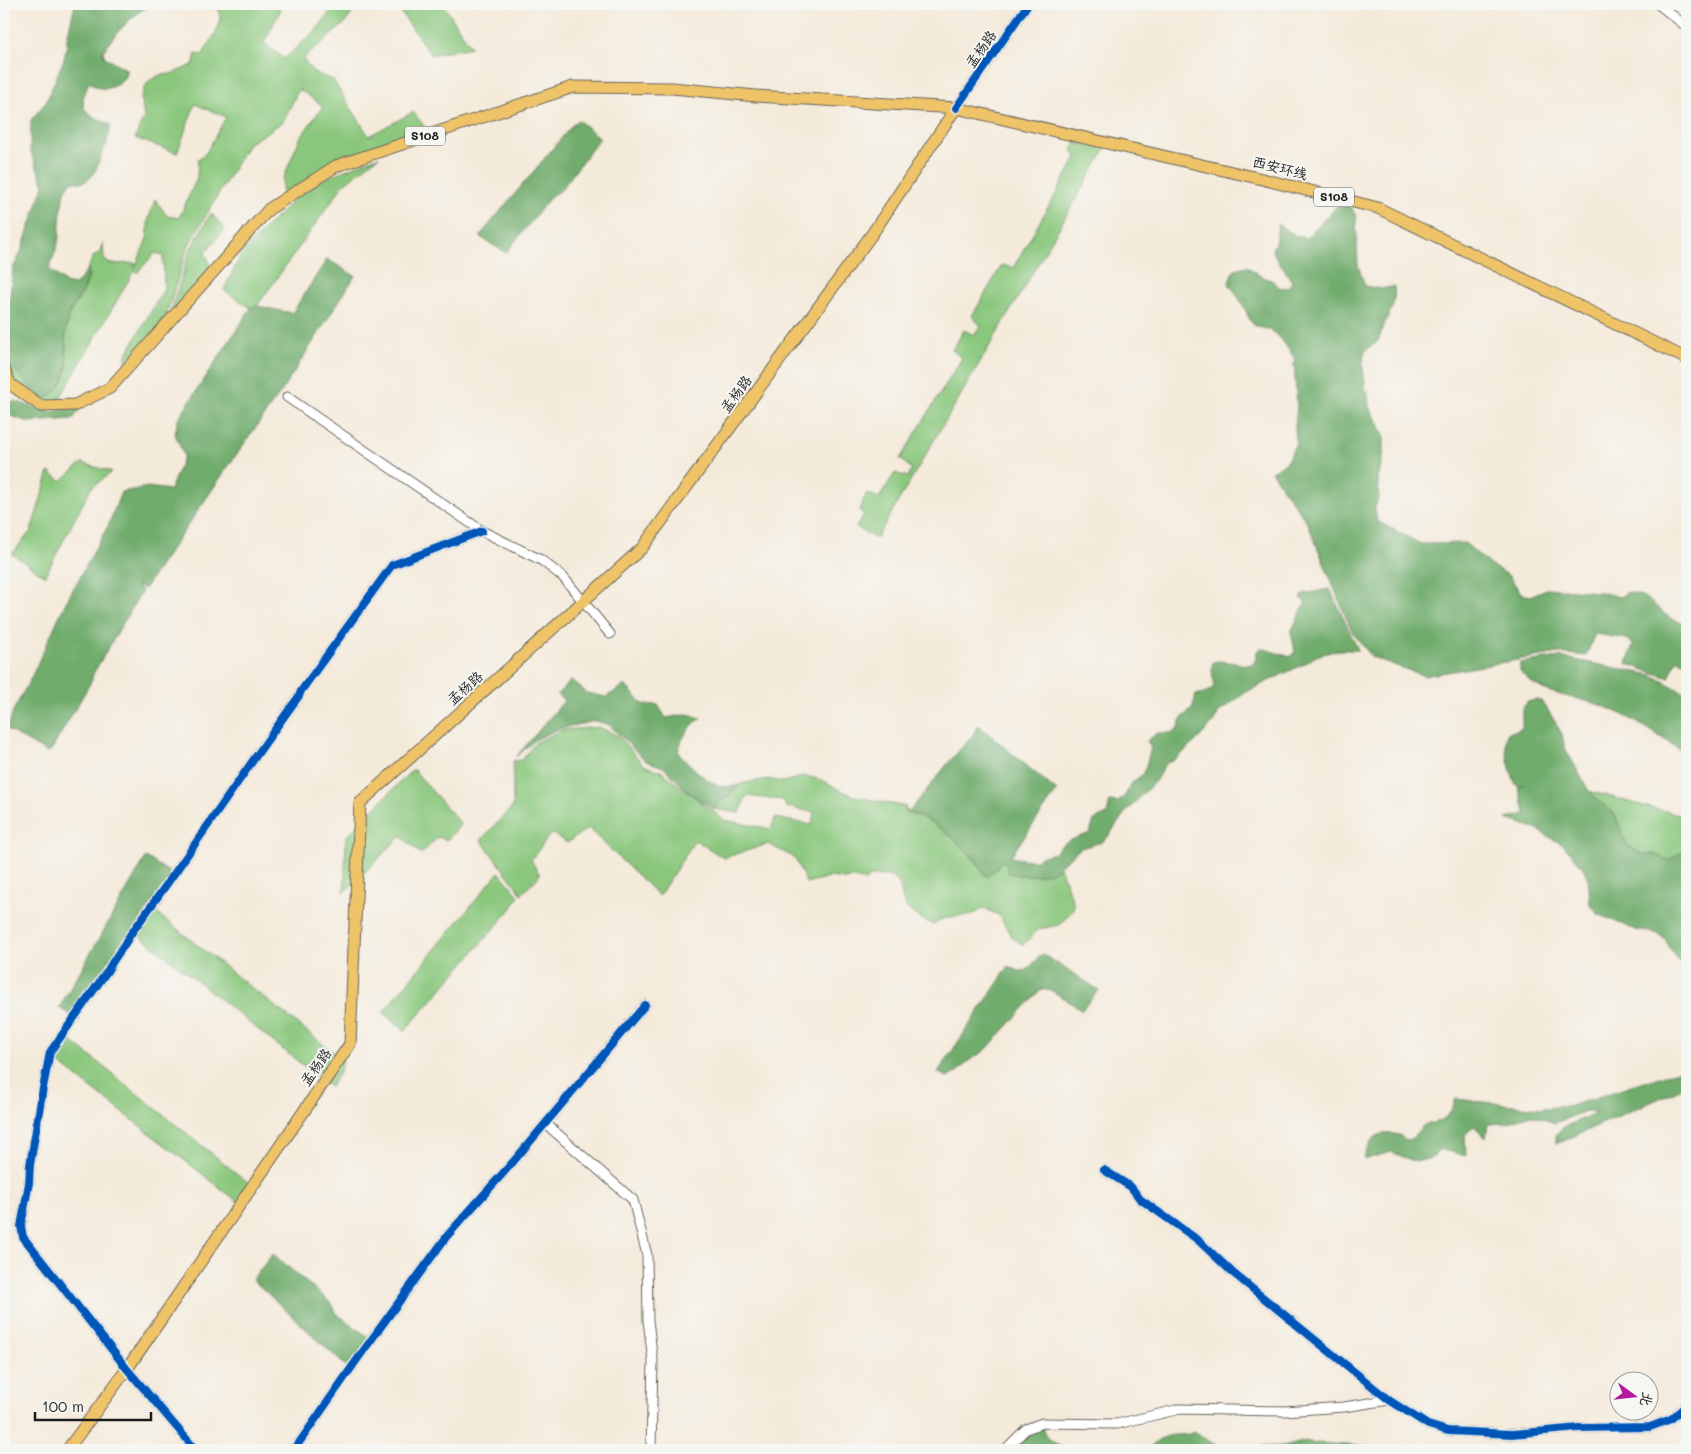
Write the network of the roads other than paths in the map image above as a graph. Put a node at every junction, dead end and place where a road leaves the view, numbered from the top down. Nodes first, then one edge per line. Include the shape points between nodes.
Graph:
1 (1028, 4) edge
2 (1658, 4) edge
3 (1687, 27) edge
4 (956, 108) junction
5 (1687, 359) edge
6 (4, 369) edge
7 (287, 396) dead end
8 (482, 531) junction
9 (584, 602) junction
10 (610, 634) dead end
11 (645, 1005) dead end
12 (546, 1124) junction
13 (1104, 1170) dead end
14 (127, 1369) junction
15 (1389, 1400) junction
16 (1687, 1405) edge
17 (67, 1450) edge
18 (196, 1450) edge
19 (294, 1450) edge
20 (651, 1450) edge
21 (1005, 1450) edge

1 - 4 street, 孟杨路
2 - 3 street
4 - 5 main road, 西安环线 / S108 via 1378,208
4 - 6 main road, S108 via 672,88 573,87 336,166 269,209 110,388 75,405 41,406 10,384
4 - 9 main road, 孟杨路 via 872,234 642,548
7 - 8 street
8 - 9 street via 541,560 563,577
8 - 14 street via 392,565 240,777 50,1052 21,1226 23,1237
9 - 10 street
9 - 14 main road, 孟杨路 via 360,802 350,1044
11 - 12 street
12 - 19 street via 447,1236
12 - 20 street via 633,1200 646,1255 653,1361
13 - 15 street via 1198,1240 1233,1273
14 - 17 main road, 孟杨路
14 - 18 street
15 - 16 street via 1428,1425 1448,1431 1512,1434 1579,1428 1650,1427 1672,1419
15 - 21 street via 1344,1408 1284,1411 1180,1410 1117,1424 1042,1423 1026,1429

